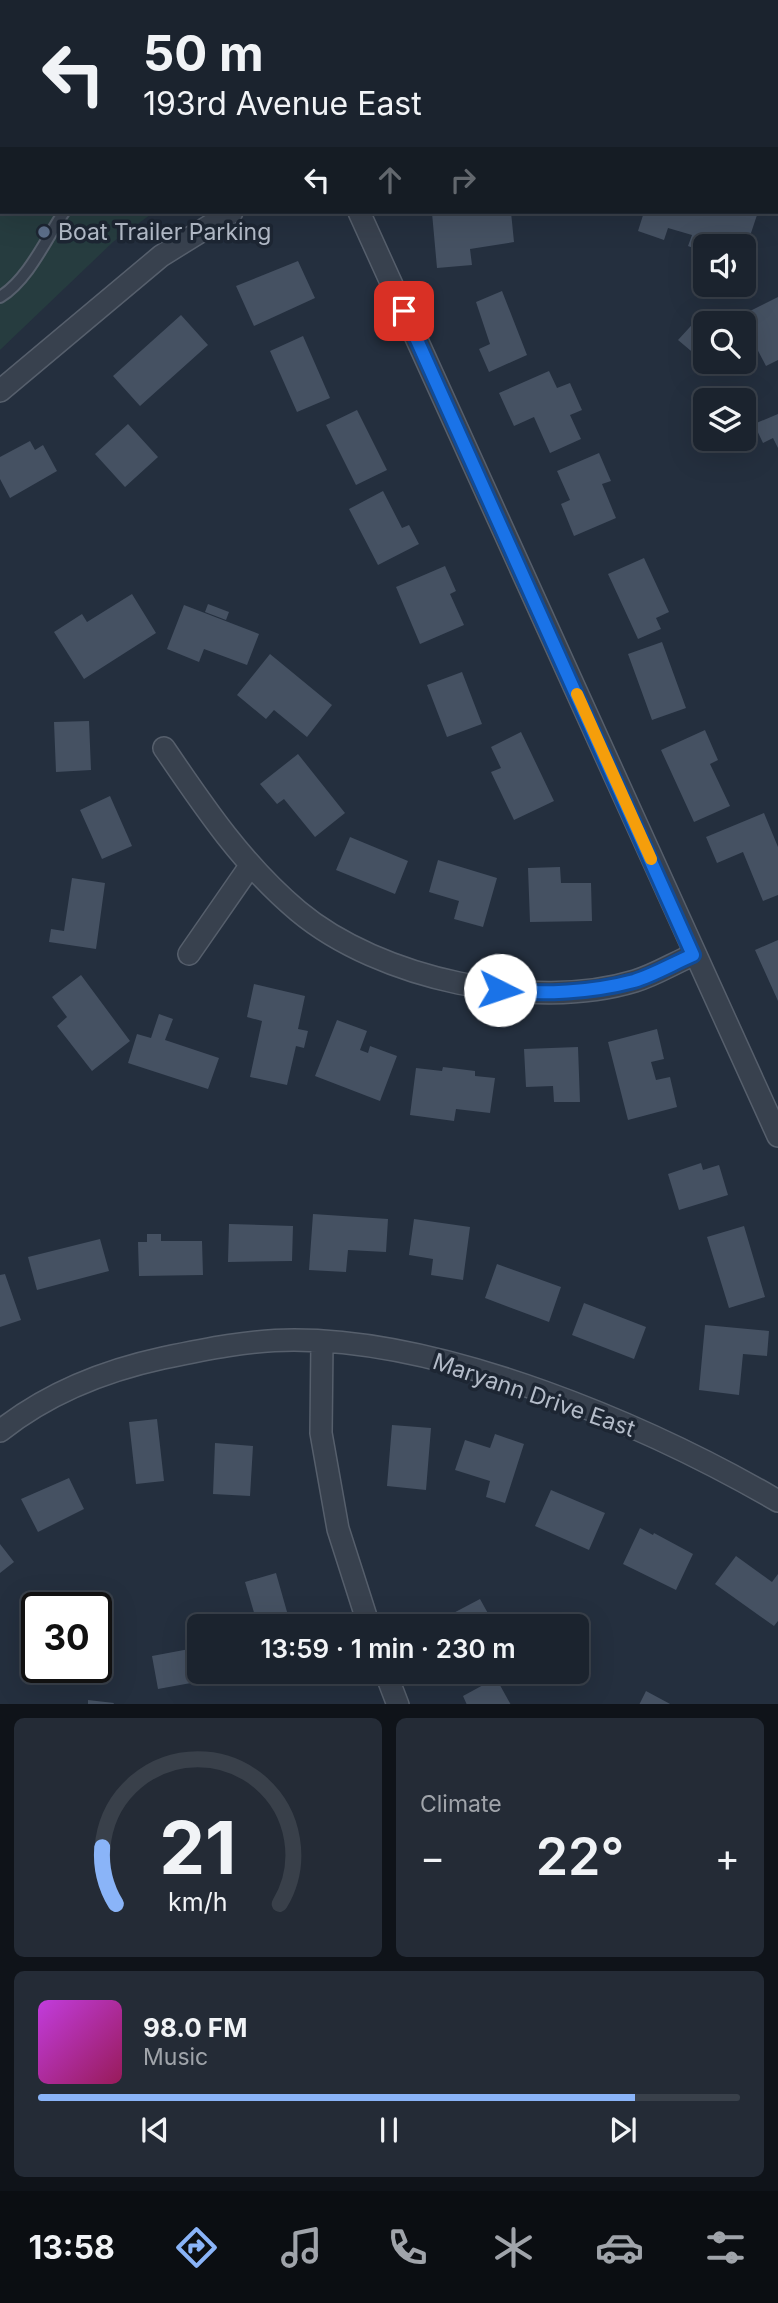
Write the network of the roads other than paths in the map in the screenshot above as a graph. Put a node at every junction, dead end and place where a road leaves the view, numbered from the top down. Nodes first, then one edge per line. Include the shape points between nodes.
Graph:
1 (63, 214) edge
2 (229, 214) edge
3 (360, 214) edge
4 (0, 297) edge
5 (0, 391) edge
6 (164, 748) dead end
7 (250, 866) junction
8 (189, 954) dead end
9 (693, 955) junction
10 (778, 1136) edge
11 (322, 1342) junction
12 (0, 1431) edge
13 (778, 1500) edge
14 (365, 1614) edge
15 (388, 1684) edge
16 (392, 1703) edge

1 - 4 lane via 9,292
2 - 5 street via 161,256
3 - 9 street
6 - 7 street
7 - 8 street
7 - 9 street via 300,913 332,934 392,963 478,987 522,993 582,989 635,981
9 - 10 street
11 - 12 street, Maryann Drive East via 251,1342 124,1367 57,1394
11 - 13 street, Maryann Drive East via 450,1362 556,1398 664,1441
11 - 14 street via 321,1433 338,1529
15 - 16 street

